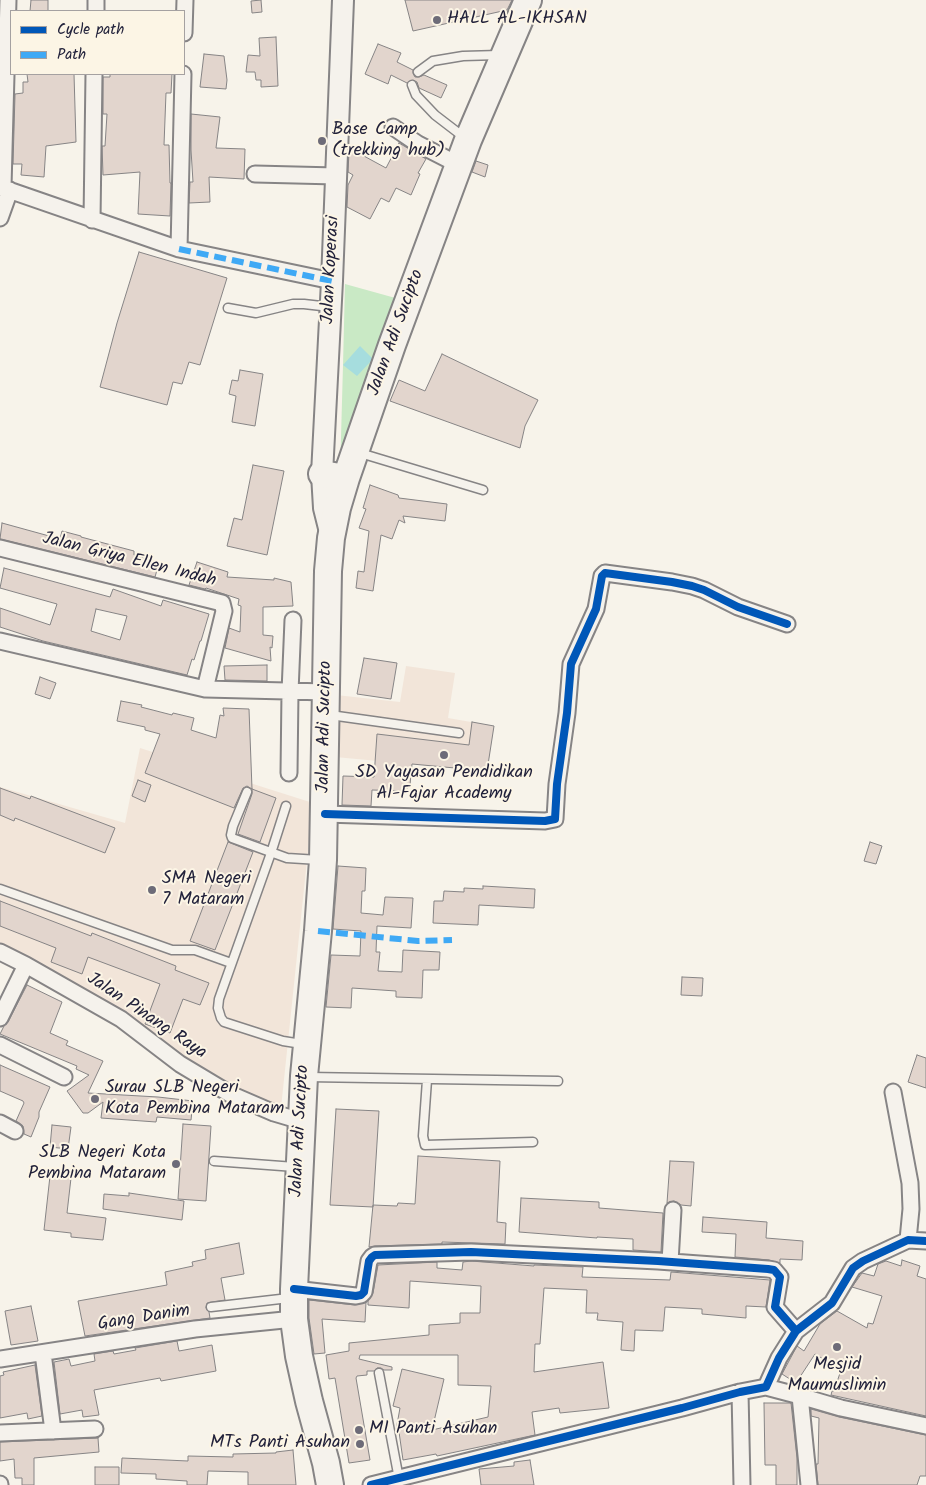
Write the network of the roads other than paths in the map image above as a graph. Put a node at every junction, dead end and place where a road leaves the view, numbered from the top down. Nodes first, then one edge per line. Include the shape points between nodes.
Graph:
1 (8, 0) edge
2 (343, 0) edge
3 (528, 0) edge
4 (504, 55) junction
5 (418, 72) dead end
6 (94, 75) edge
7 (183, 75) edge
8 (412, 85) dead end
9 (393, 127) dead end
10 (468, 140) junction
11 (459, 165) junction
12 (255, 174) dead end
13 (336, 176) junction
14 (4, 188) edge
15 (0, 218) edge
16 (92, 220) junction
17 (179, 249) junction
18 (332, 281) junction
19 (330, 307) junction
20 (228, 308) dead end
21 (355, 452) junction
22 (334, 476) junction
23 (482, 490) dead end
24 (0, 548) edge
25 (293, 620) dead end
26 (787, 624) dead end
27 (0, 641) edge
28 (205, 689) junction
29 (310, 696) junction
30 (459, 733) dead end
31 (289, 773) dead end
32 (247, 792) dead end
33 (286, 806) dead end
34 (325, 814) junction
35 (271, 853) junction
36 (314, 860) junction
37 (0, 888) edge
38 (0, 952) edge
39 (26, 964) junction
40 (231, 964) junction
41 (0, 1018) edge
42 (295, 1043) junction
43 (0, 1045) edge
44 (304, 1076) junction
45 (64, 1077) dead end
46 (427, 1080) junction
47 (558, 1080) dead end
48 (893, 1092) dead end
49 (286, 1117) junction
50 (0, 1123) edge
51 (15, 1130) dead end
52 (533, 1142) dead end
53 (214, 1161) dead end
54 (290, 1166) junction
55 (673, 1210) dead end
56 (908, 1240) junction
57 (926, 1242) edge
58 (670, 1262) junction
59 (211, 1307) dead end
60 (287, 1309) junction
61 (796, 1331) junction
62 (43, 1353) junction
63 (0, 1359) edge
64 (379, 1374) dead end
65 (766, 1387) junction
66 (740, 1392) junction
67 (800, 1396) junction
68 (926, 1426) edge
69 (95, 1429) dead end
70 (53, 1431) junction
71 (0, 1433) edge
72 (399, 1479) junction
73 (330, 1485) edge
74 (371, 1485) edge
75 (742, 1485) edge
76 (809, 1485) edge

1 - 14 street
2 - 13 street, Jalan Koperasi
3 - 4 highway, Jalan Adi Sucipto
4 - 5 lane via 433,61
4 - 10 highway, Jalan Adi Sucipto
6 - 16 street
7 - 17 street
8 - 10 lane via 416,96 435,115
9 - 11 street
10 - 11 highway, Jalan Adi Sucipto
11 - 21 highway, Jalan Adi Sucipto
12 - 13 street
13 - 18 street, Jalan Koperasi
14 - 15 street
14 - 16 street
16 - 17 street
17 - 18 street
18 - 19 street, Jalan Koperasi
19 - 20 lane via 294,304 256,313
19 - 22 street, Jalan Koperasi
21 - 22 highway, Jalan Adi Sucipto
21 - 23 lane
22 - 29 highway, Jalan Adi Sucipto via 337,508
24 - 28 street, Jalan Griya Ellen Indah via 222,604 224,610
25 - 29 street
26 - 34 street via 692,586 605,573 596,609 571,664 555,819
27 - 28 street
28 - 29 street
29 - 30 lane
29 - 31 street
29 - 34 highway, Jalan Adi Sucipto
32 - 35 lane via 231,835 237,841
33 - 35 lane
34 - 36 highway, Jalan Adi Sucipto
35 - 36 lane via 296,860
35 - 40 lane
36 - 42 highway, Jalan Adi Sucipto via 318,931
37 - 40 lane via 172,950 195,950
38 - 39 street, Jalan Pinang Raya
39 - 41 street
39 - 49 street, Jalan Pinang Raya via 121,1019 180,1064 230,1094
40 - 42 lane via 219,999 220,1018 224,1022
42 - 44 highway, Jalan Adi Sucipto
43 - 45 street
44 - 46 lane
44 - 49 highway, Jalan Adi Sucipto
46 - 47 lane
46 - 52 lane via 423,1136 426,1145
48 - 56 street via 910,1183
49 - 54 highway, Jalan Adi Sucipto
50 - 51 street
53 - 54 lane
54 - 60 highway, Jalan Adi Sucipto
55 - 58 street
56 - 57 street
56 - 61 street via 853,1268 832,1303
58 - 60 street, Gang Danim via 471,1252 375,1255 369,1261 361,1295
58 - 61 street via 774,1270 780,1276 776,1307
59 - 60 lane
60 - 62 street, Gang Danim via 195,1329
60 - 73 highway, Jalan Adi Sucipto
61 - 65 street
62 - 63 street, Gang Danim
62 - 70 street
64 - 72 lane
65 - 66 street
65 - 67 street
66 - 72 street
66 - 75 street
67 - 68 street
67 - 76 street
69 - 70 street
70 - 71 street
72 - 74 street

